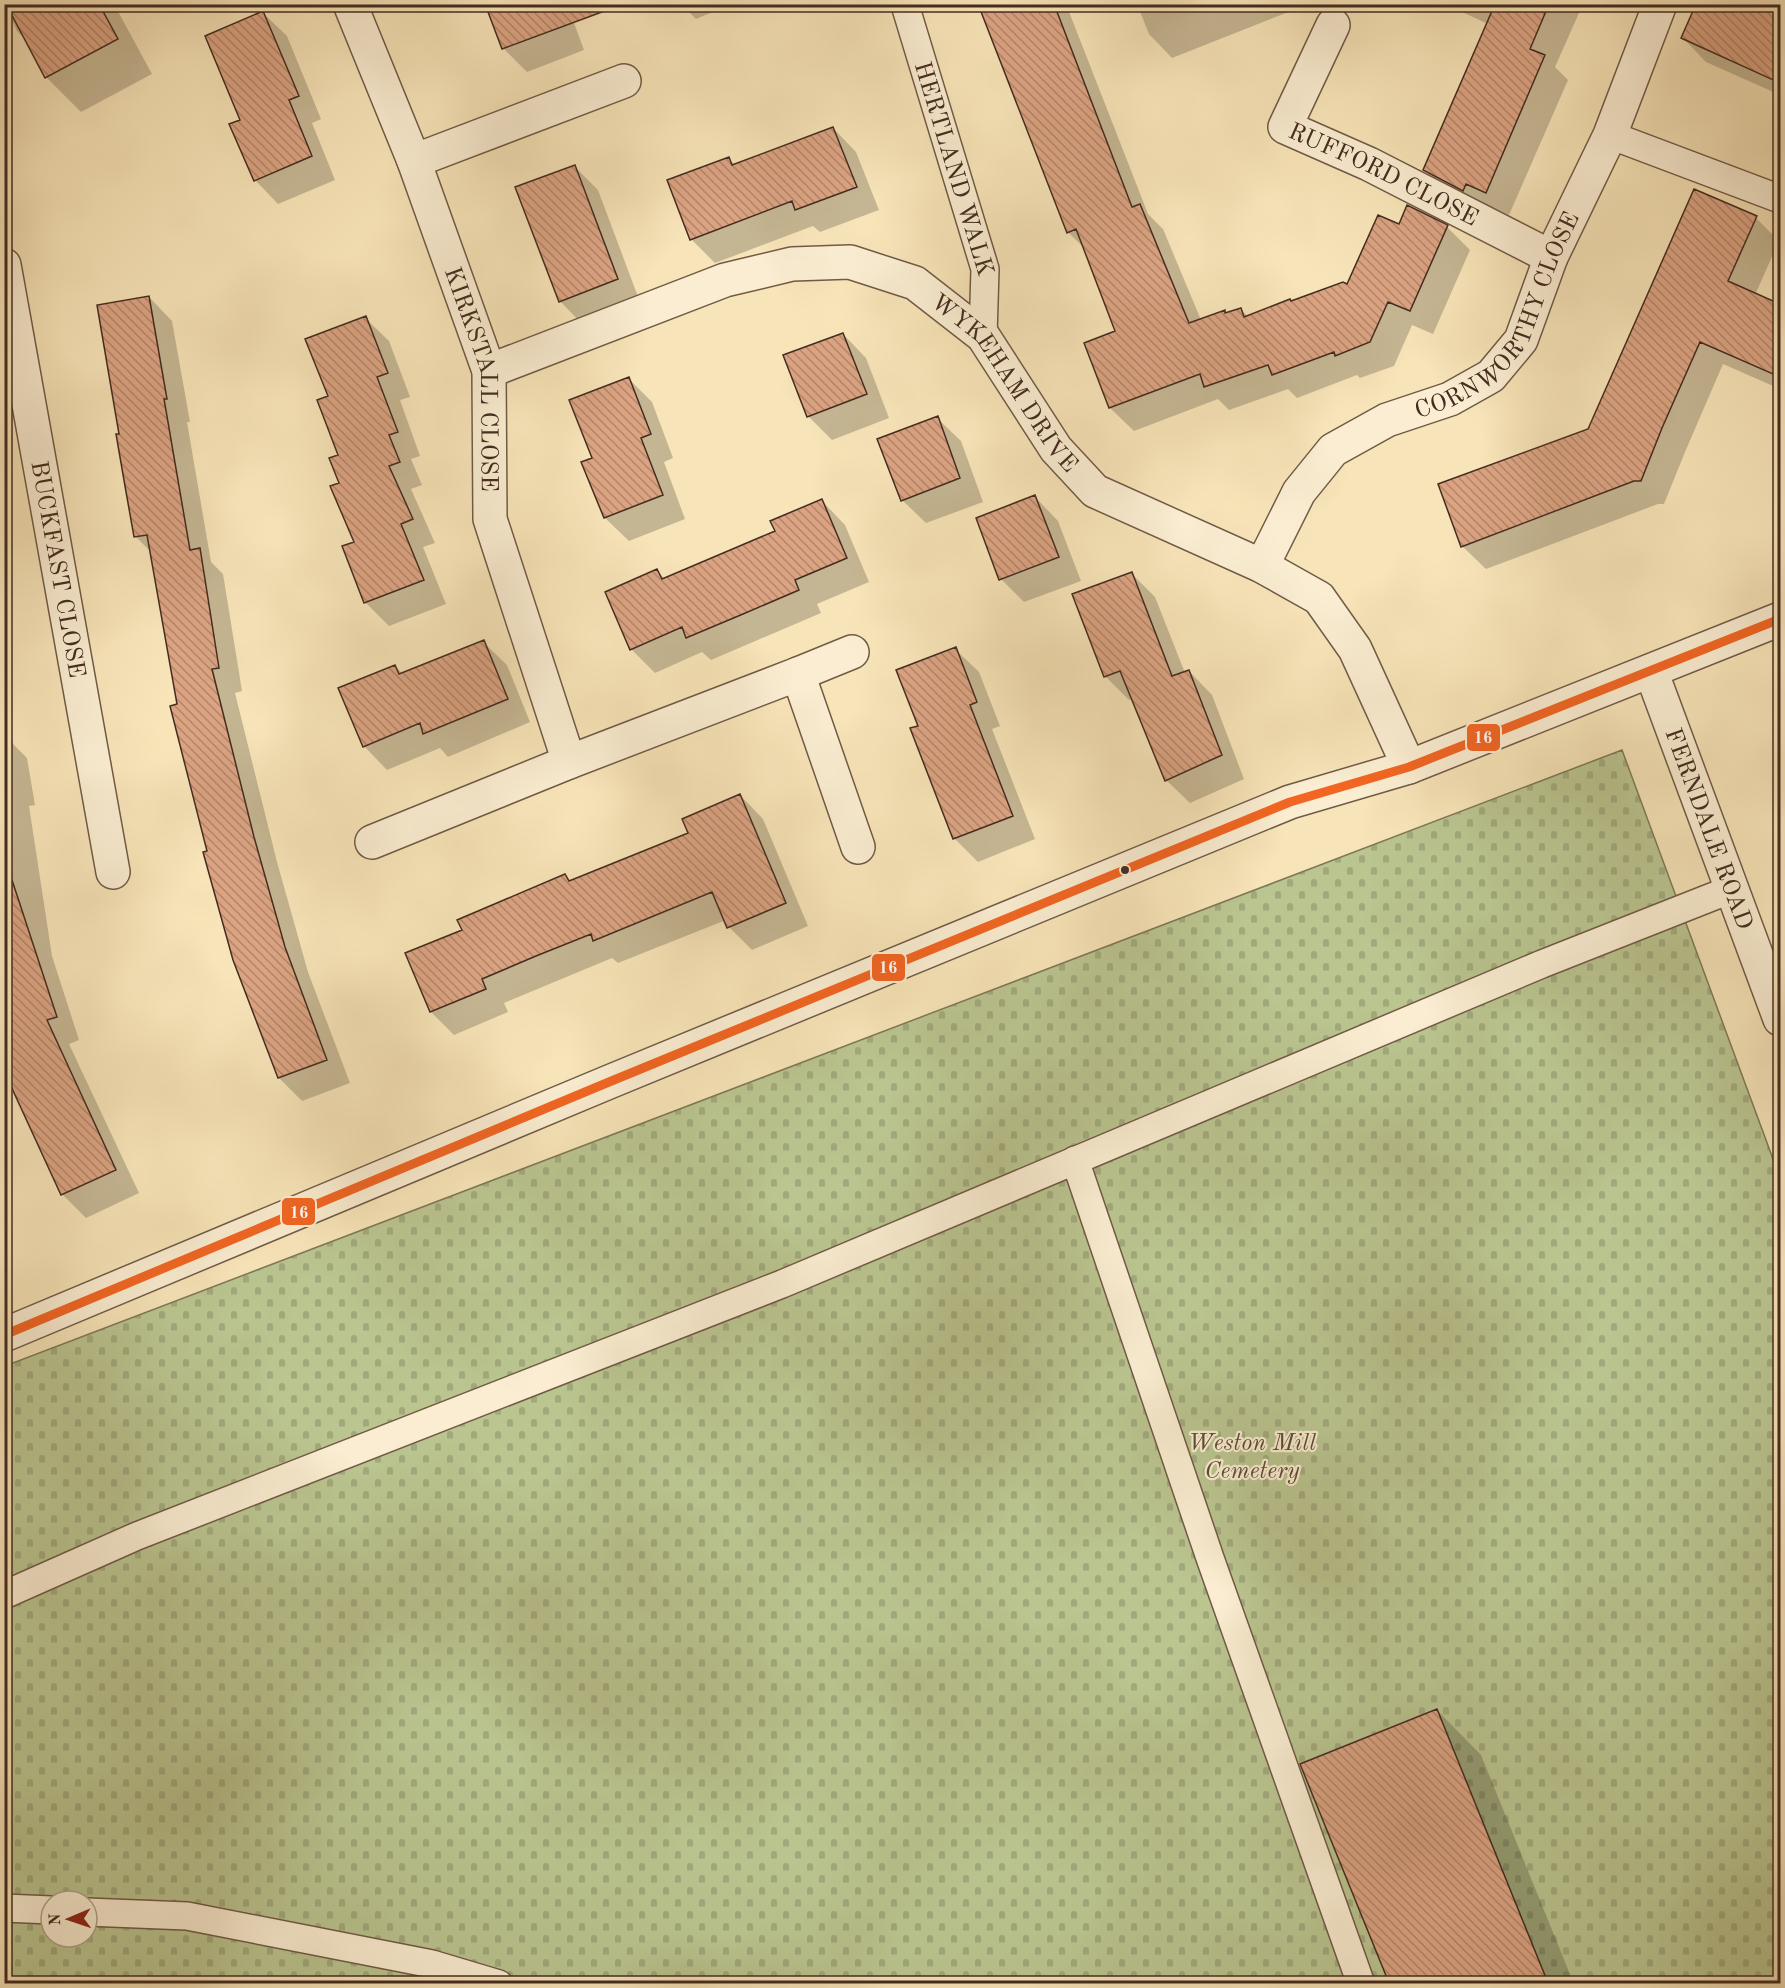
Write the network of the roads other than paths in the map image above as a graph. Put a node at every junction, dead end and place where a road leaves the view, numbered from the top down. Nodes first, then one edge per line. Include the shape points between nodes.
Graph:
1 (350, 4) edge
2 (1660, 4) edge
3 (905, 5) edge
4 (1333, 25) dead end
5 (624, 81) dead end
6 (1610, 135) junction
7 (414, 161) junction
8 (1780, 199) edge
9 (1551, 257) junction
10 (4, 265) edge
11 (983, 336) junction
12 (489, 371) junction
13 (1262, 566) junction
14 (1780, 619) edge
15 (852, 652) dead end
16 (1651, 671) junction
17 (798, 674) junction
18 (569, 762) junction
19 (1409, 767) junction
20 (372, 842) dead end
21 (858, 847) dead end
22 (113, 872) dead end
23 (1732, 889) junction
24 (1780, 1019) edge
25 (1075, 1160) junction
26 (4, 1335) edge
27 (4, 1595) edge
28 (4, 1908) edge
29 (39, 1909) edge
30 (99, 1912) edge
31 (499, 1983) edge
32 (1361, 1983) edge

1 - 7 street, KIRKSTALL CLOSE
2 - 6 street, CORNWORTHY CLOSE
3 - 11 lane, HERTLAND WALK via 985,269
4 - 9 street, RUFFORD CLOSE via 1285,127 1369,164
5 - 7 street
6 - 8 lane
6 - 9 street, CORNWORTHY CLOSE
7 - 12 street, KIRKSTALL CLOSE
9 - 13 street, CORNWORTHY CLOSE via 1521,340 1491,376 1450,399 1387,420 1333,450 1299,492
10 - 22 street, BUCKFAST CLOSE
11 - 12 street, WYKEHAM DRIVE via 915,283 850,262 792,264 726,280
11 - 13 street, WYKEHAM DRIVE via 1056,449 1095,491
12 - 18 street, KIRKSTALL CLOSE via 490,519
13 - 19 street, WYKEHAM DRIVE via 1319,598 1355,649
14 - 16 street
15 - 17 street
16 - 19 street
16 - 23 street, FERNDALE ROAD
17 - 18 street
17 - 21 street
18 - 20 street
19 - 26 street via 1290,802
23 - 24 street, FERNDALE ROAD
23 - 25 lane via 1542,964
25 - 27 lane via 782,1284 137,1536
25 - 32 lane via 1209,1558
28 - 29 lane
30 - 31 lane via 187,1916 432,1964

